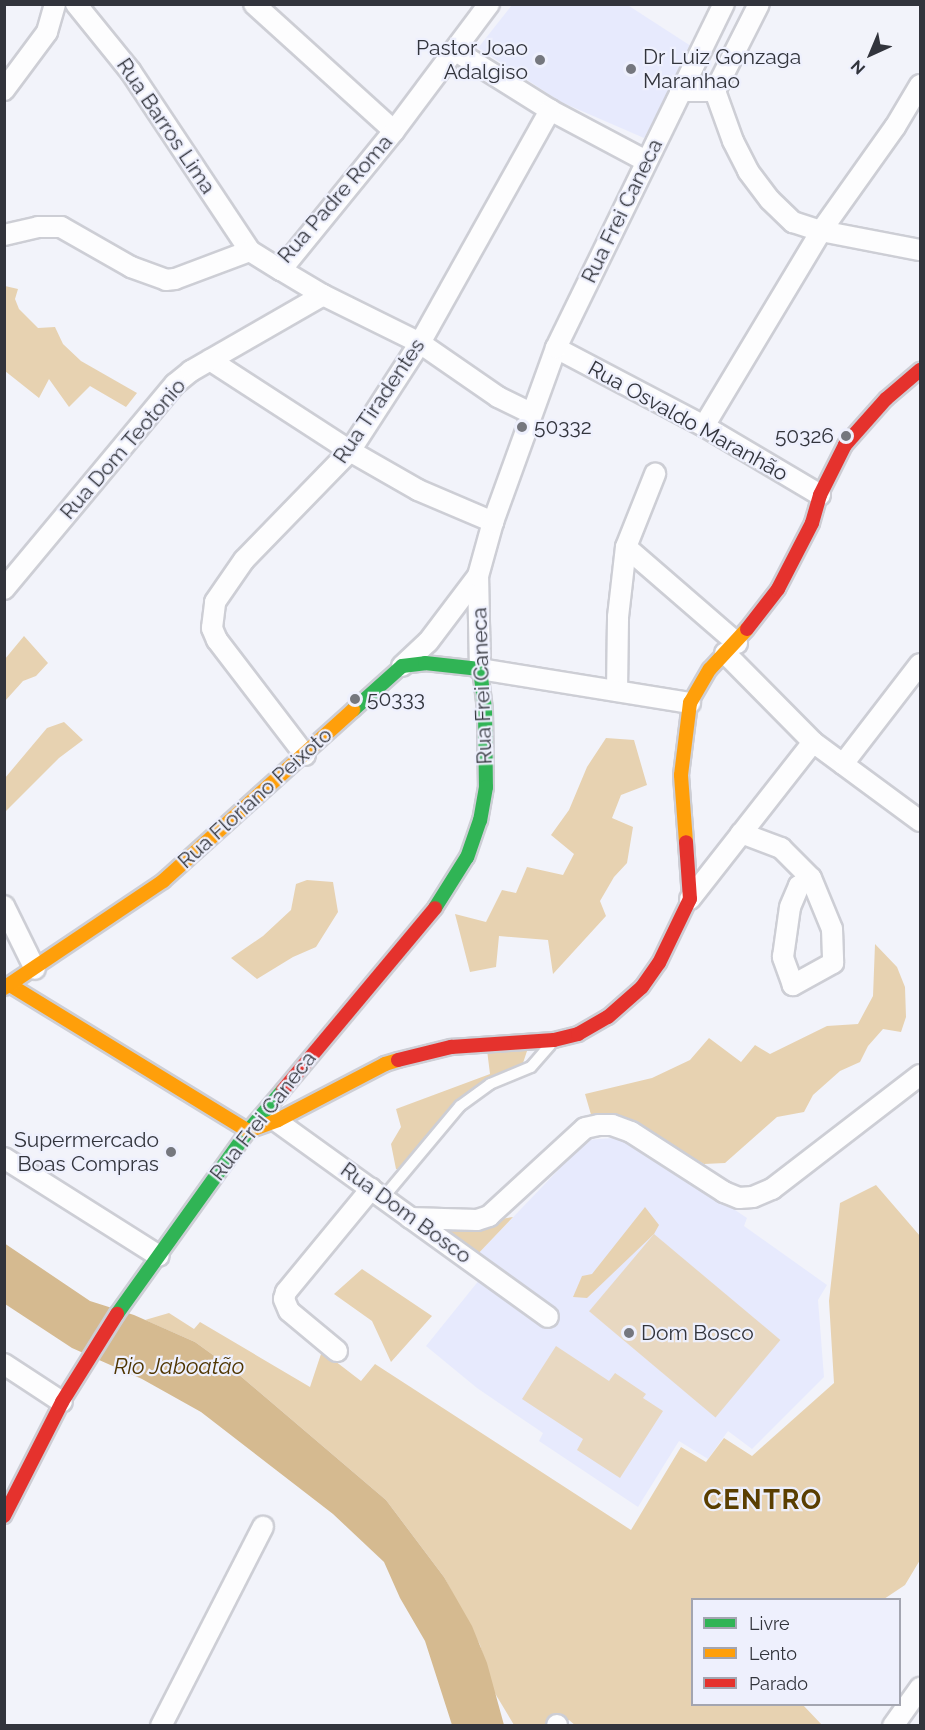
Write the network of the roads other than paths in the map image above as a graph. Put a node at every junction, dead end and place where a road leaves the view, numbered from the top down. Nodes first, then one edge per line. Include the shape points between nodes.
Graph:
1 (55, 4) edge
2 (76, 4) edge
3 (254, 4) edge
4 (489, 4) edge
5 (724, 4) edge
6 (759, 4) edge
7 (456, 51) junction
8 (921, 85) edge
9 (4, 90) edge
10 (680, 91) junction
11 (715, 91) junction
12 (550, 110) junction
13 (394, 131) junction
14 (646, 161) junction
15 (821, 231) junction
16 (4, 235) edge
17 (250, 250) junction
18 (921, 250) edge
19 (281, 270) junction
20 (323, 295) junction
21 (420, 343) junction
22 (556, 348) junction
23 (210, 360) junction
24 (921, 370) edge
25 (531, 413) junction
26 (704, 426) junction
27 (350, 451) junction
28 (655, 474) dead end
29 (820, 495) junction
30 (493, 522) junction
31 (626, 547) junction
32 (8, 576) edge
33 (478, 576) junction
34 (731, 648) junction
35 (402, 666) junction
36 (480, 669) junction
37 (917, 677) edge
38 (617, 691) junction
39 (690, 703) junction
40 (813, 742) junction
41 (305, 755) junction
42 (843, 764) junction
43 (921, 821) edge
44 (741, 833) junction
45 (811, 878) junction
46 (690, 899) junction
47 (4, 906) edge
48 (35, 969) junction
49 (7, 987) edge
50 (554, 1040) junction
51 (921, 1075) edge
52 (271, 1116) junction
53 (248, 1131) junction
54 (4, 1158) edge
55 (377, 1193) junction
56 (410, 1218) junction
57 (159, 1256) junction
58 (548, 1317) dead end
59 (337, 1351) dead end
60 (4, 1364) edge
61 (62, 1402) junction
62 (4, 1516) edge
63 (263, 1527) dead end
64 (921, 1688) edge
65 (160, 1725) edge
66 (893, 1725) edge

1 - 9 street via 47,32
2 - 17 street, Rua Barros Lima via 132,72
3 - 13 street
4 - 7 street, Rua Padre Roma
5 - 10 street, Rua Frei Caneca
6 - 11 street
7 - 12 street
7 - 13 street, Rua Padre Roma
8 - 15 street
10 - 11 street
10 - 14 street, Rua Frei Caneca
11 - 15 street via 733,141 759,186 786,217
12 - 14 street
12 - 21 street, Rua Tiradentes
13 - 19 street, Rua Padre Roma
14 - 22 street, Rua Frei Caneca
15 - 18 street
15 - 26 street
16 - 17 street, Rua Padre Roma via 38,227 61,227 131,267 166,279
17 - 19 street, Rua Padre Roma
19 - 20 street
20 - 21 street
20 - 23 street, Rua Dom Teotonio
21 - 25 street via 498,397
21 - 27 street, Rua Tiradentes
22 - 25 street, Rua Frei Caneca
22 - 26 street, Rua Osvaldo Maranhão
23 - 27 street
23 - 32 street, Rua Dom Teotonio via 191,371 160,400
24 - 29 street via 886,399 846,445
25 - 30 street, Rua Frei Caneca
26 - 29 street, Rua Osvaldo Maranhão
27 - 30 street via 417,490
27 - 41 street, Rua Tiradentes via 244,560 215,602 213,613 212,628 217,640
28 - 31 street
29 - 34 street via 812,523 778,589
30 - 33 street, Rua Frei Caneca
31 - 34 street
31 - 38 street via 618,617
33 - 35 street, Rua Floriano Peixoto via 428,642
33 - 36 street, Rua Frei Caneca
34 - 39 street via 710,669
34 - 40 street
35 - 36 street via 425,663
35 - 41 street, Rua Floriano Peixoto
36 - 38 street
36 - 52 street, Rua Frei Caneca via 486,787 467,858 444,897
37 - 42 street
38 - 39 street
39 - 46 street via 681,775
40 - 42 street
40 - 44 street
41 - 48 street, Rua Floriano Peixoto via 163,881
42 - 43 street
44 - 45 street via 781,848
44 - 46 street
45 - 45 street via 832,929 833,963 793,985 783,957 790,907 799,886
46 - 50 street via 659,963 642,987 608,1017 578,1034
47 - 48 street
48 - 49 street, Rua Floriano Peixoto
49 - 53 street
50 - 52 street via 451,1047 418,1054
50 - 55 lane via 531,1067 490,1084 460,1106
51 - 56 street via 772,1189 753,1197 739,1198 724,1192 631,1132 599,1125 585,1128 489,1216 477,1220
52 - 53 street, Rua Frei Caneca
52 - 55 street, Rua Dom Bosco
53 - 57 street, Rua Frei Caneca
54 - 57 street
55 - 56 street, Rua Dom Bosco
55 - 59 street via 286,1292 284,1299 289,1311
56 - 58 street, Rua Dom Bosco
57 - 61 street, Rua Frei Caneca via 126,1300
60 - 61 street
61 - 62 street, Rua Frei Caneca
63 - 65 street
64 - 66 street

